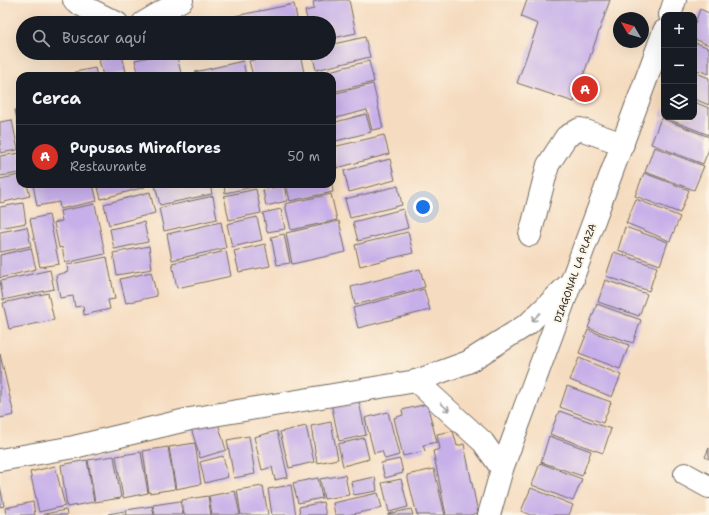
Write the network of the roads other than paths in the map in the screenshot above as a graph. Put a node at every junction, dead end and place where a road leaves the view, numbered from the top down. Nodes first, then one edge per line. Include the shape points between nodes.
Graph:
1 (74, 0) edge
2 (182, 0) edge
3 (675, 0) edge
4 (671, 12) edge
5 (103, 16) edge
6 (155, 16) edge
7 (661, 39) edge
8 (623, 144) junction
9 (530, 235) dead end
10 (573, 280) junction
11 (416, 381) junction
12 (0, 460) edge
13 (502, 469) junction
14 (685, 474) dead end
15 (709, 487) edge
16 (489, 515) edge

1 - 5 street
2 - 6 street
3 - 4 street
7 - 8 street, DIAGONAL LA PLAZA
8 - 9 street via 580,129 566,137 548,165
8 - 10 street, DIAGONAL LA PLAZA
10 -> 11 street via 528,324 468,362
10 - 13 street, DIAGONAL LA PLAZA
11 - 12 street via 190,419 74,447
11 -> 13 street via 483,442
13 - 16 street, DIAGONAL LA PLAZA
14 - 15 street

